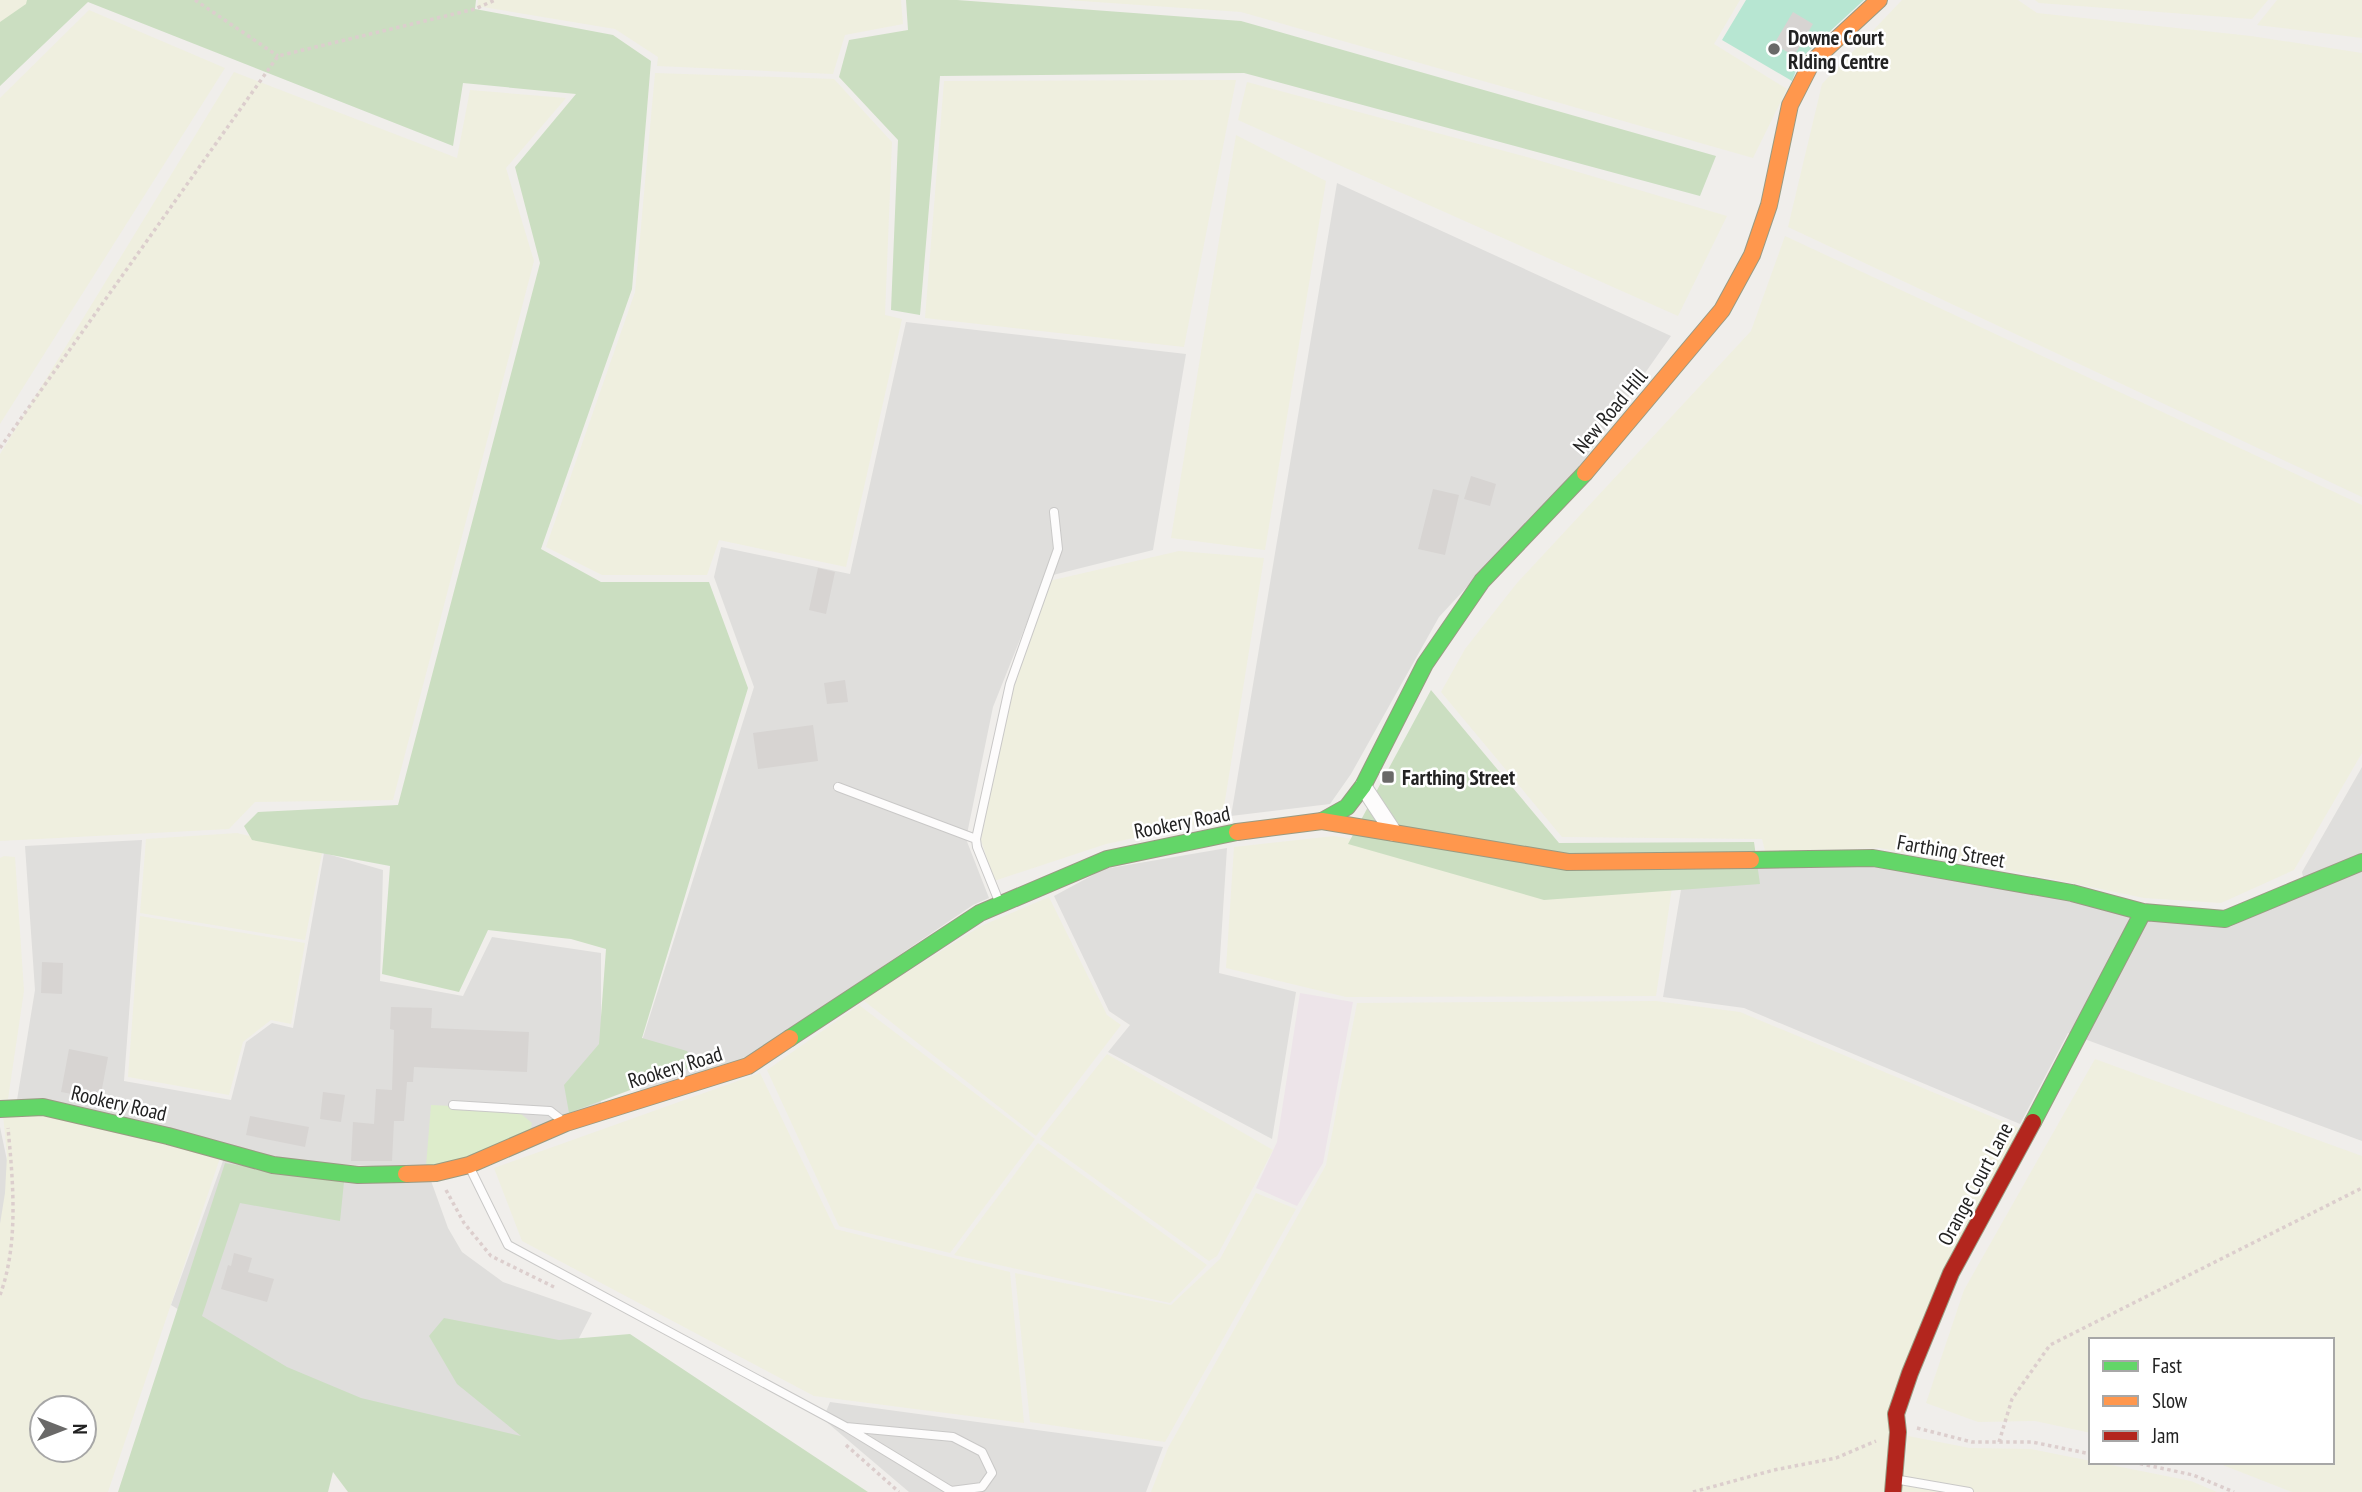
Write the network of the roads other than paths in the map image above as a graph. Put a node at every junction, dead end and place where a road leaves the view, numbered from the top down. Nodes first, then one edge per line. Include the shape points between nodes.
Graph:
1 (1879, 0) edge
2 (1054, 512) dead end
3 (1363, 786) junction
4 (838, 787) dead end
5 (1322, 821) junction
6 (1394, 833) junction
7 (976, 839) junction
8 (2362, 862) edge
9 (1000, 904) junction
10 (2143, 912) junction
11 (453, 1105) dead end
12 (3, 1109) edge
13 (566, 1123) junction
14 (469, 1165) junction
15 (846, 1427) junction
16 (1894, 1485) edge
17 (1969, 1492) edge

1 - 3 street, New Road Hill via 1812,62 1790,105 1769,205 1752,255 1722,310 1587,471 1482,581 1425,664
2 - 7 lane via 1058,549 1010,684
3 - 5 street, New Road Hill via 1346,807
3 - 6 street
4 - 7 lane
5 - 6 street, Farthing Street
5 - 9 street, Rookery Road via 1231,833 1107,859
6 - 10 street, Farthing Street via 1568,862 1873,858 2072,893
7 - 9 lane
8 - 10 street, Farthing Street via 2225,919
9 - 13 street, Rookery Road via 748,1066
10 - 16 street, Orange Court Lane via 1951,1273 1896,1414
11 - 13 lane via 550,1111
12 - 14 street, Rookery Road via 43,1107 273,1165 316,1171 436,1173
13 - 14 street, Rookery Road
14 - 15 lane via 508,1245
15 - 15 lane via 951,1491 982,1487 992,1473 982,1452 953,1437
16 - 17 lane

